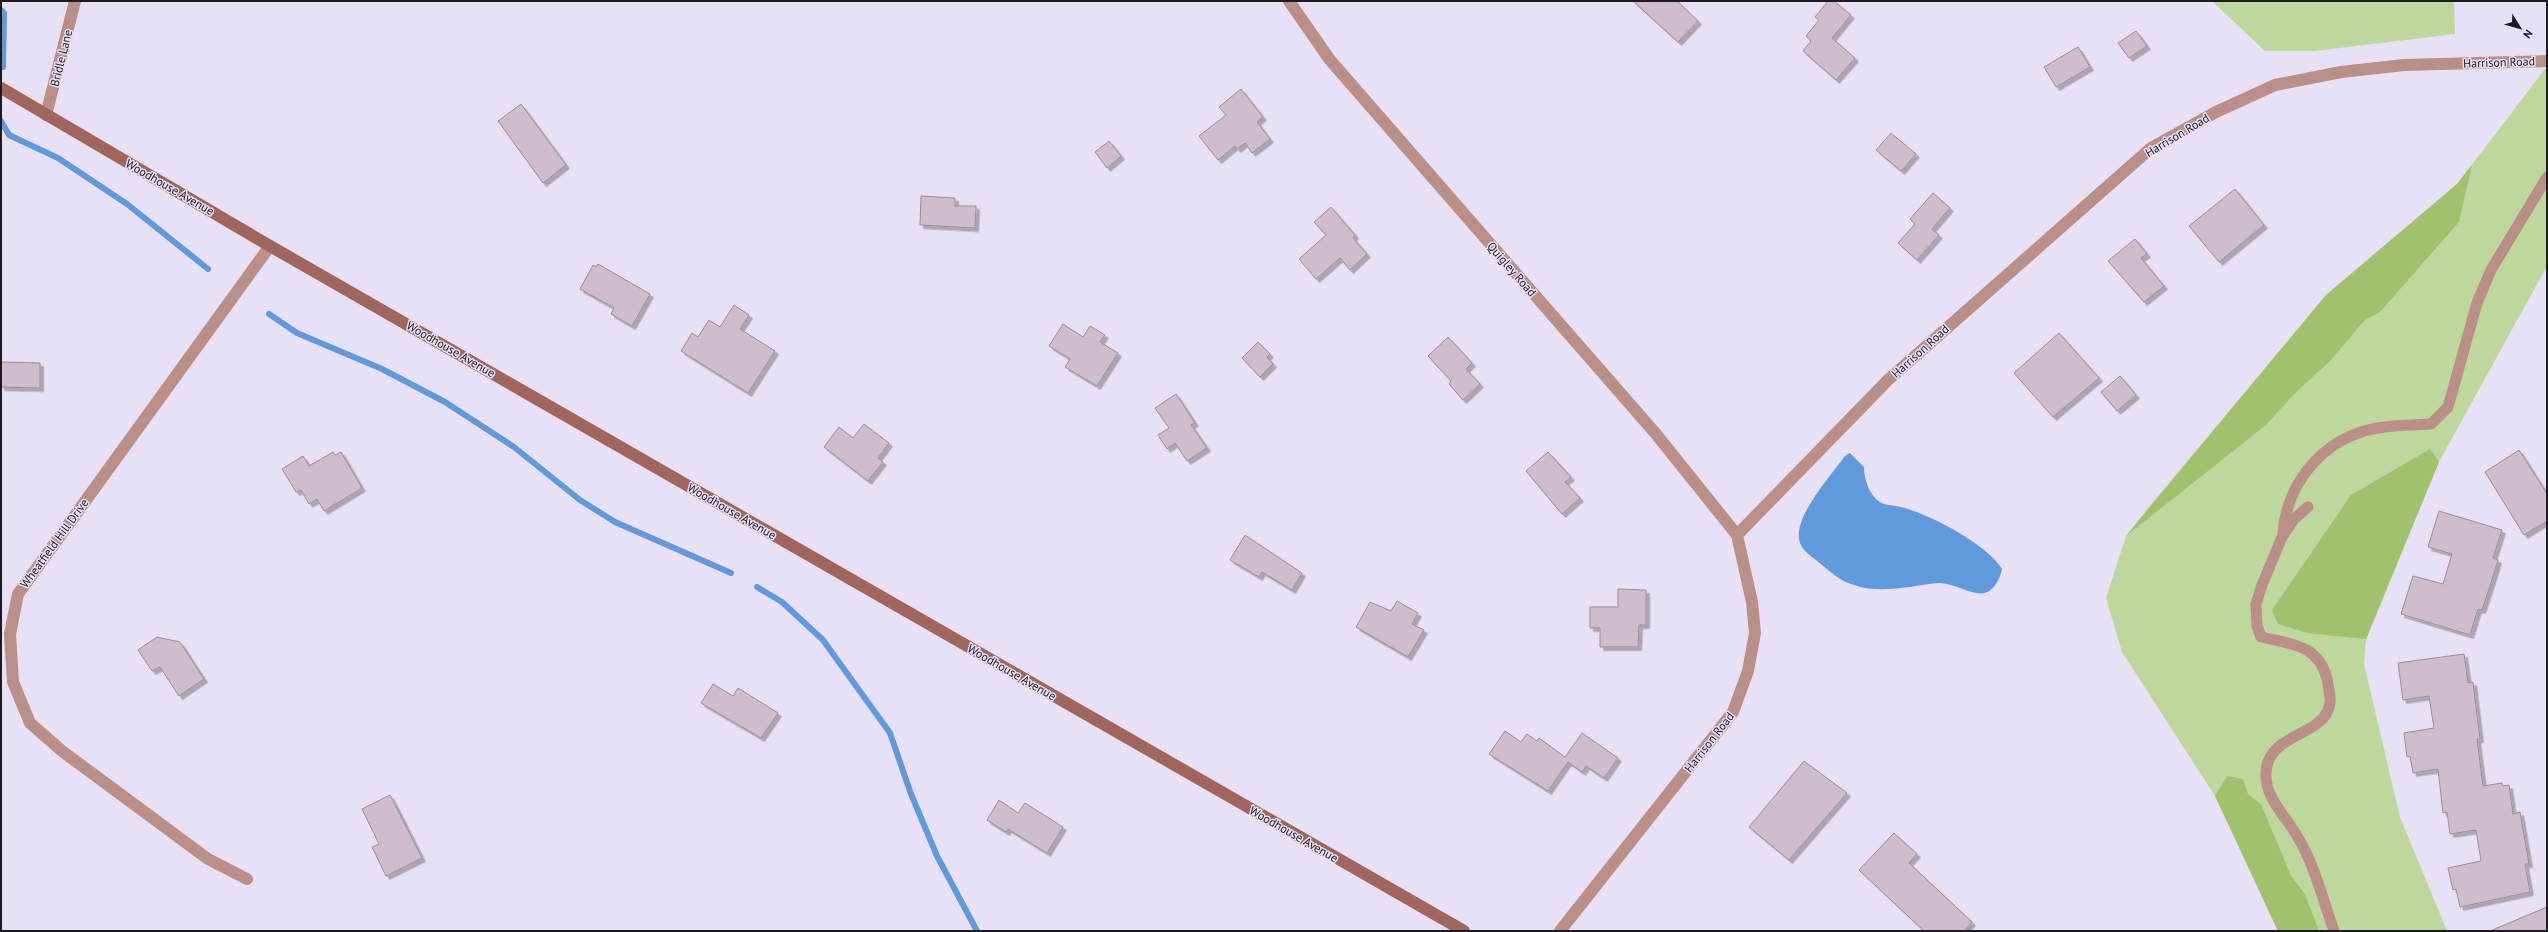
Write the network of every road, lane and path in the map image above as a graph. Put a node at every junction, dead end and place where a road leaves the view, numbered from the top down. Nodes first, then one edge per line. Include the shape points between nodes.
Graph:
1 (75, 1) edge
2 (1289, 1) edge
3 (2547, 60) edge
4 (1, 88) edge
5 (46, 115) junction
6 (2547, 177) edge
7 (270, 246) junction
8 (2308, 508) dead end
9 (1737, 535) junction
10 (2282, 537) junction
11 (247, 879) dead end
12 (1464, 931) edge
13 (1560, 931) edge
14 (2334, 931) edge

1 - 5 street, Bridle Lane
2 - 9 street, Quigley Road via 1330,60 1650,428
3 - 9 street, Harrison Road via 2404,66 2341,72 2275,85 2216,112 2151,148 1888,380
4 - 5 main road, Woodhouse Avenue
5 - 7 main road, Woodhouse Avenue
6 - 10 lane via 2491,270 2477,303 2448,407 2432,424 2384,427 2340,440 2324,451 2293,491
7 - 11 street, Wheatfield Hill Drive via 18,594 10,634 13,682 30,723 62,751 208,859
7 - 12 main road, Woodhouse Avenue
8 - 10 lane via 2294,519
9 - 13 street, Harrison Road via 1752,602 1755,633 1748,671 1733,712
10 - 14 lane via 2256,604 2260,637 2289,642 2317,657 2325,672 2330,704 2324,718 2279,745 2267,763 2266,774 2272,800 2302,842 2309,858

